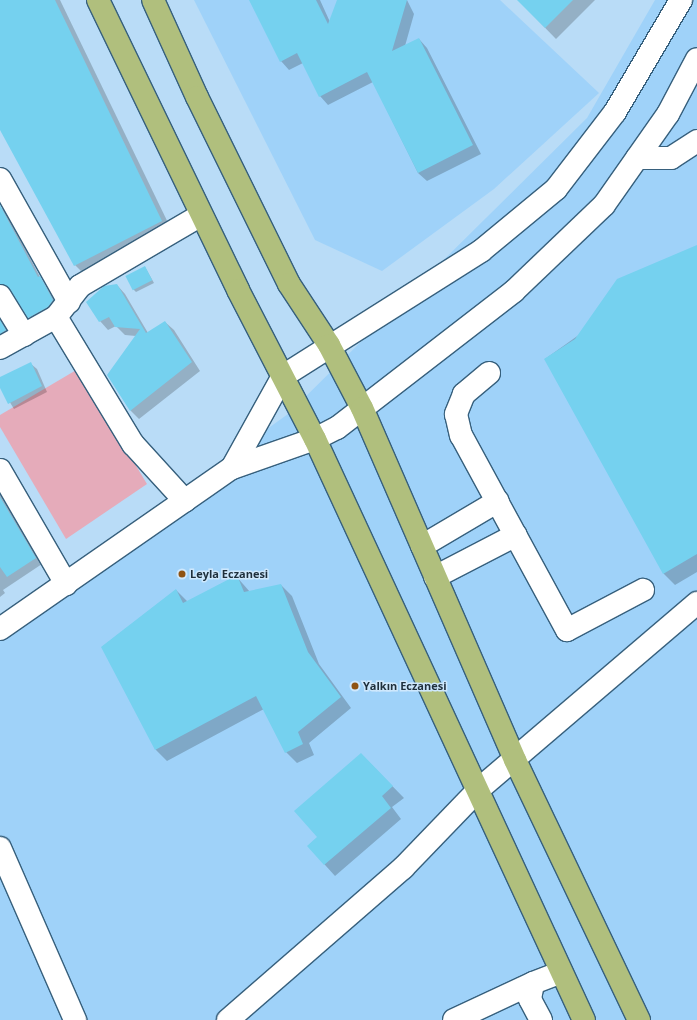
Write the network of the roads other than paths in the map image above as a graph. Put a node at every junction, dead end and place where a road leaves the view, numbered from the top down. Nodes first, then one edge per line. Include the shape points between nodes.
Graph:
1 (98, 0) edge
2 (153, 0) edge
3 (680, 1) edge
4 (697, 59) edge
5 (697, 141) edge
6 (637, 158) junction
7 (0, 179) edge
8 (201, 215) junction
9 (0, 296) edge
10 (62, 310) junction
11 (24, 335) junction
12 (330, 345) junction
13 (0, 348) edge
14 (489, 373) dead end
15 (283, 376) junction
16 (362, 408) junction
17 (315, 439) junction
18 (232, 468) junction
19 (0, 470) edge
20 (185, 501) junction
21 (498, 501) junction
22 (516, 535) junction
23 (422, 546) junction
24 (435, 577) junction
25 (66, 584) junction
26 (643, 590) dead end
27 (697, 603) edge
28 (0, 629) edge
29 (515, 760) junction
30 (478, 790) junction
31 (0, 848) edge
32 (561, 972) junction
33 (533, 983) junction
34 (75, 1020) edge
35 (228, 1020) edge
36 (454, 1020) edge
37 (541, 1020) edge
38 (584, 1020) edge
39 (639, 1020) edge

1 - 8 main road
2 - 12 main road via 197,97 289,284
3 - 12 street via 615,112 556,189 480,251
4 - 6 street via 668,114
5 - 6 street via 671,158
6 - 16 street via 604,204 514,291
7 - 10 street
8 - 10 street via 80,286
8 - 15 main road
9 - 11 street
10 - 11 street
10 - 20 street via 133,444
11 - 13 street
12 - 15 street
12 - 16 main road
14 - 21 street via 464,394 456,414 461,435
15 - 17 main road
15 - 18 street
16 - 17 street via 337,428
16 - 23 main road
17 - 18 street
17 - 30 main road
18 - 20 street
19 - 25 street
20 - 25 street
21 - 22 street
21 - 23 street
22 - 24 street
22 - 26 street via 567,630
23 - 24 main road
24 - 29 main road
25 - 28 street
27 - 29 street
29 - 30 street
29 - 39 main road
30 - 32 main road
30 - 35 street via 403,868
31 - 34 street
32 - 33 street
32 - 38 main road
33 - 36 street
33 - 37 street via 530,999

